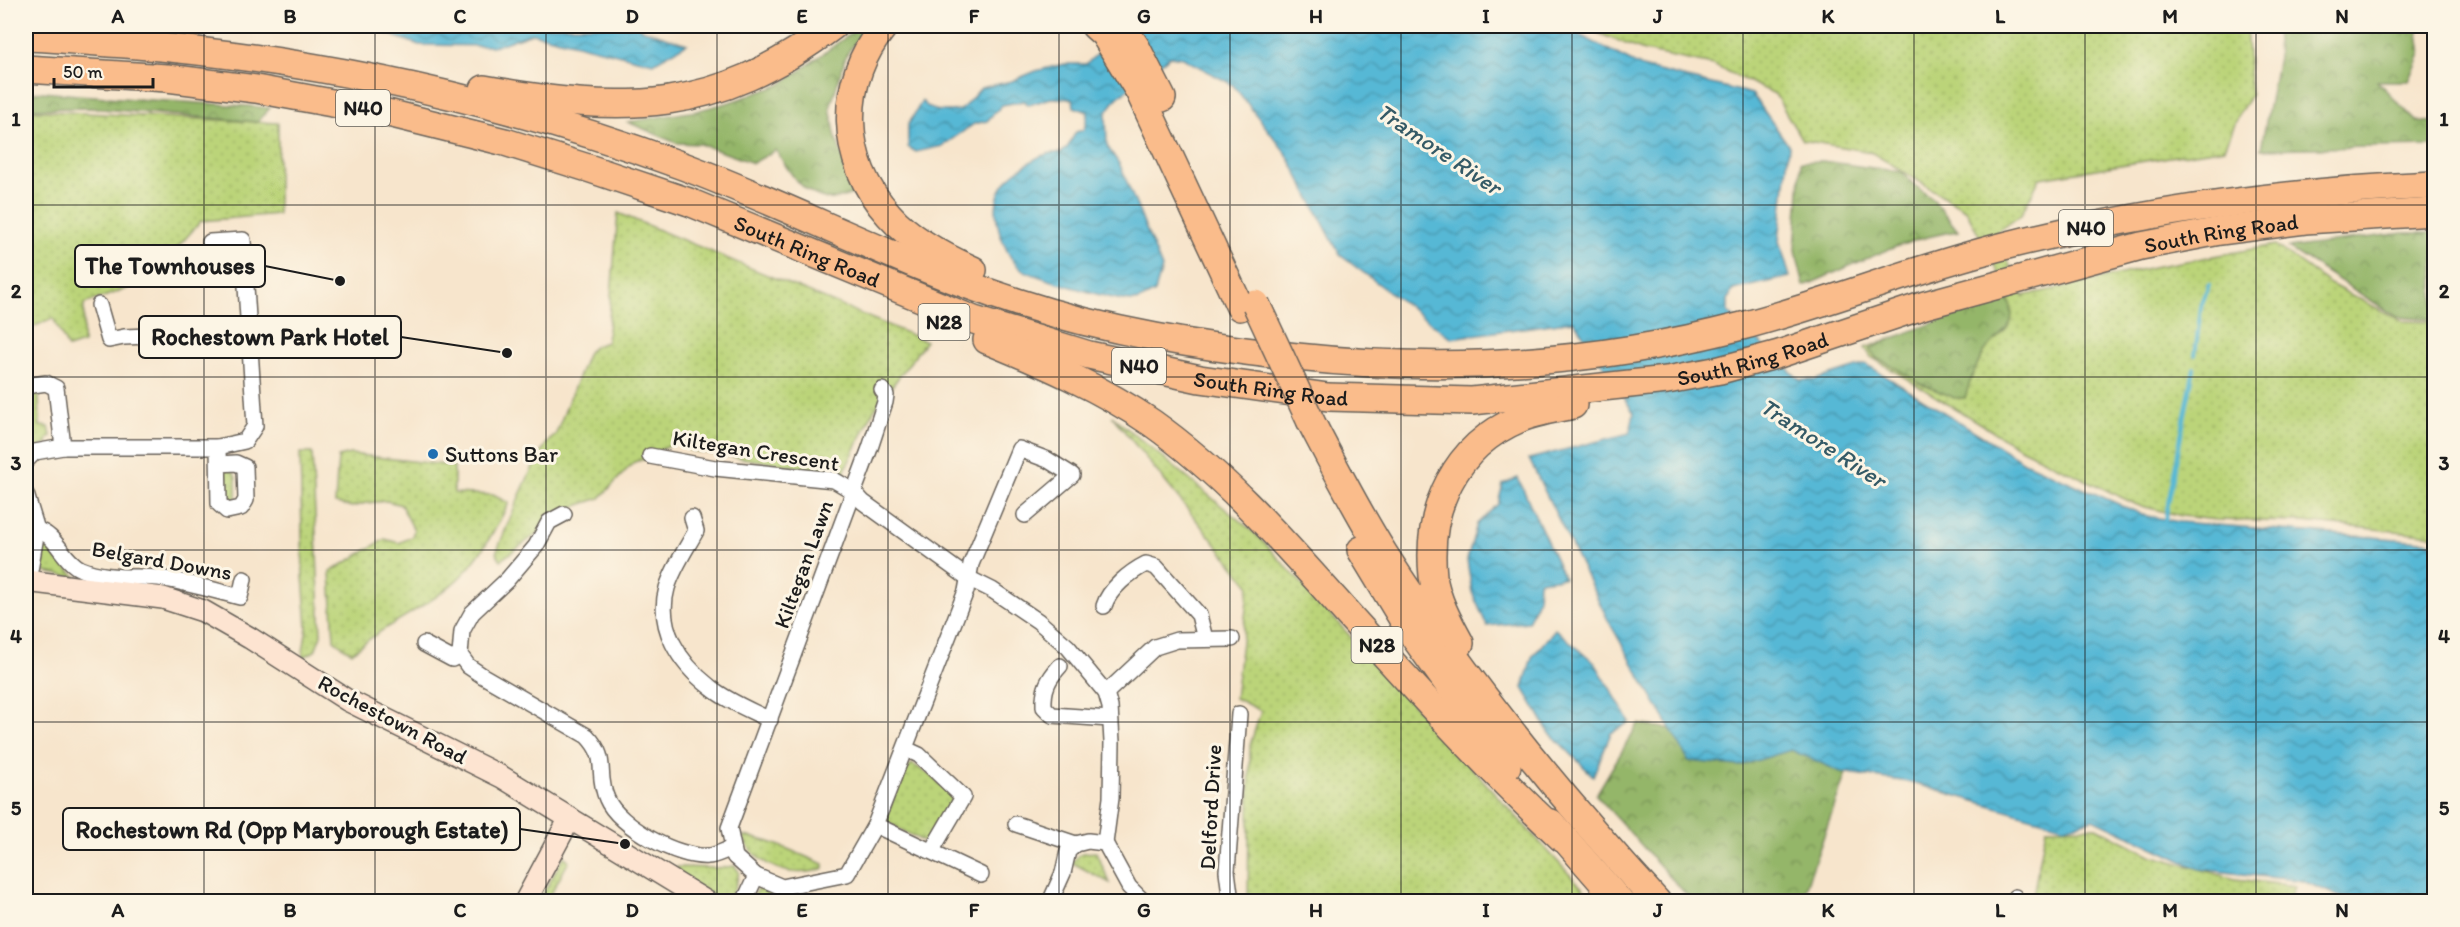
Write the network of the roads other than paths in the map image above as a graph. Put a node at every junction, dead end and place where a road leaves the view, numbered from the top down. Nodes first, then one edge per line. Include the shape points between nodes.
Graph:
1 (833, 26) edge
2 (884, 26) edge
3 (1107, 28) edge
4 (26, 37) edge
5 (302, 65) junction
6 (26, 69) edge
7 (2434, 185) edge
8 (689, 202) junction
9 (2434, 212) edge
10 (210, 242) dead end
11 (99, 305) dead end
12 (247, 332) junction
13 (1163, 339) junction
14 (26, 386) edge
15 (882, 390) dead end
16 (1619, 392) junction
17 (1303, 421) junction
18 (63, 447) junction
19 (218, 447) junction
20 (650, 456) dead end
21 (26, 461) edge
22 (220, 464) dead end
23 (853, 491) junction
24 (27, 504) edge
25 (564, 514) dead end
26 (1025, 515) dead end
27 (692, 518) dead end
28 (37, 530) junction
29 (968, 578) junction
30 (244, 579) dead end
31 (27, 582) edge
32 (1104, 606) dead end
33 (1205, 639) junction
34 (1232, 639) dead end
35 (424, 644) dead end
36 (460, 655) junction
37 (1060, 666) dead end
38 (1106, 693) junction
39 (1239, 714) dead end
40 (1110, 719) junction
41 (770, 720) junction
42 (1520, 742) junction
43 (906, 749) junction
44 (570, 818) junction
45 (1016, 824) dead end
46 (875, 825) junction
47 (1562, 838) junction
48 (1105, 843) junction
49 (1076, 844) junction
50 (932, 850) junction
51 (735, 857) junction
52 (981, 875) dead end
53 (756, 876) junction
54 (783, 894) edge
55 (525, 902) edge
56 (706, 902) edge
57 (744, 902) edge
58 (1050, 902) edge
59 (1144, 902) edge
60 (1231, 902) edge
61 (1620, 902) edge
62 (1657, 902) edge

1 - 5 highway via 768,69 738,82 693,97 655,103 554,101 413,76
2 - 13 highway, N28 via 865,52 849,117 861,170 889,216 915,238 953,261
3 - 17 highway, N28, bridge via 1146,83
4 - 5 highway, South Ring Road / N40 via 181,48
5 - 13 highway, South Ring Road / N40 via 406,86 608,140 754,194 952,279 1100,326
6 - 8 highway, South Ring Road / N40 via 178,79 393,114 505,142
7 - 13 highway, South Ring Road / N40 via 2291,194 2131,218 1996,248 1748,324 1640,349 1584,356 1426,365 1302,357
8 - 16 highway, South Ring Road / N40 via 974,320 1089,355 1200,380 1329,397 1472,401
8 - 47 highway, N28 via 873,294 1055,368 1151,422 1238,493 1494,773
9 - 16 highway, South Ring Road / N40 via 2305,220 2141,246 1925,305 1779,354
10 - 12 street via 243,240
11 - 12 street via 109,340
12 - 19 street via 255,426 245,441
14 - 18 street via 46,383 56,388
15 - 23 street, Kiltegan Lawn via 885,402
16 - 42 highway via 1520,418 1484,439 1458,468 1439,500 1432,538 1434,577 1447,620
17 - 42 highway, N28 via 1389,562 1460,667
17 - 47 highway, N28 via 1348,527 1410,631
18 - 19 street
18 - 21 street via 35,452
19 - 22 street
20 - 23 street, Kiltegan Crescent via 715,468 834,480
23 - 29 street, Kiltegan Crescent
23 - 41 street, Kiltegan Lawn
24 - 28 street
25 - 36 street via 549,522 536,546 472,613 462,631
26 - 29 street via 1072,475 1019,449
27 - 41 street via 696,531 666,590 667,634 680,655 710,687
28 - 30 street, Belgard Downs via 44,532 80,568 102,574 181,581 240,597
28 - 31 street
29 - 38 street via 1038,621 1068,647
29 - 43 street
31 - 44 main road, Rochestown Road via 164,598 203,611 347,700 502,777
32 - 33 street via 1106,597 1134,570 1146,564 1156,567 1199,615
33 - 34 street
33 - 38 street via 1177,640 1155,647
35 - 36 street via 452,659
36 - 51 street via 483,676 587,736 598,748 601,784 608,802 629,824 649,838 694,855 709,856 730,849
37 - 40 street via 1043,693 1044,707 1052,715
38 - 40 street
39 - 60 street, Delford Drive via 1227,871
40 - 48 street via 1112,798
41 - 51 street, Kiltegan Lawn via 729,828
42 - 62 highway, N28
43 - 46 street
43 - 50 street via 919,755 963,797
44 - 55 main road
44 - 56 main road, Rochestown Road
45 - 49 street
46 - 50 street
46 - 54 street via 847,874
47 - 61 highway, N28
48 - 49 street
48 - 59 street via 1130,887
49 - 58 street via 1068,851
50 - 52 street
51 - 53 street
53 - 54 street
53 - 57 street

